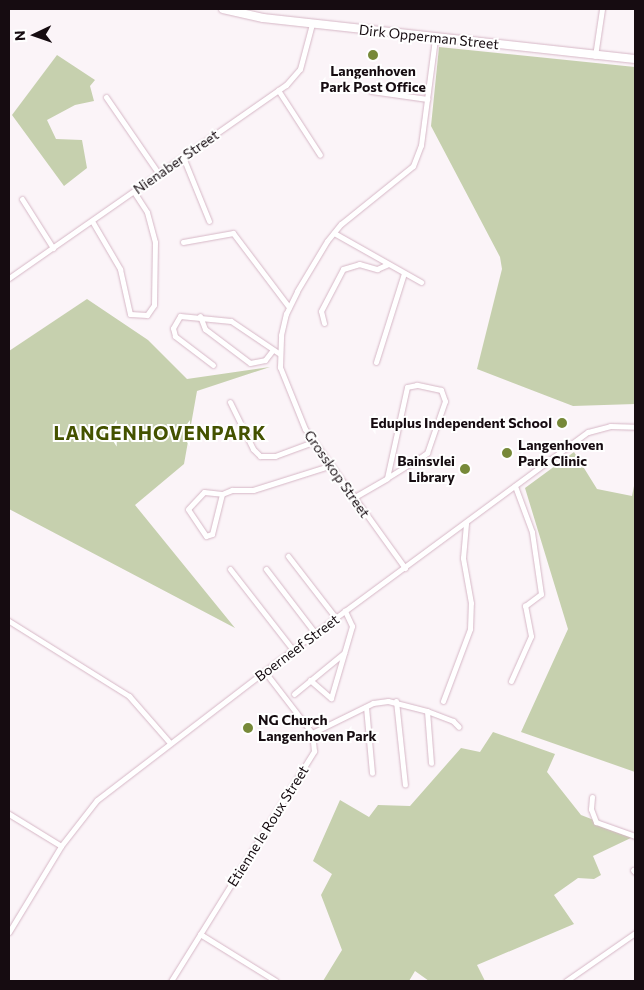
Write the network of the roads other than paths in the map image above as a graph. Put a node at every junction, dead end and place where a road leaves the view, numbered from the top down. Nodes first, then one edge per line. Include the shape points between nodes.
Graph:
1 (223, 9) edge
2 (602, 9) edge
3 (312, 24) junction
4 (435, 38) junction
5 (596, 56) junction
6 (635, 59) edge
7 (278, 90) junction
8 (370, 91) dead end
9 (106, 97) dead end
10 (427, 99) junction
11 (320, 155) dead end
12 (183, 157) junction
13 (159, 174) junction
14 (134, 192) junction
15 (22, 199) dead end
16 (92, 221) junction
17 (209, 221) dead end
18 (334, 232) junction
19 (183, 242) dead end
20 (53, 248) junction
21 (388, 264) junction
22 (404, 273) junction
23 (9, 278) edge
24 (421, 282) dead end
25 (289, 307) junction
26 (200, 316) junction
27 (324, 323) dead end
28 (272, 351) junction
29 (280, 354) junction
30 (376, 362) dead end
31 (213, 365) dead end
32 (230, 402) dead end
33 (635, 427) edge
34 (314, 442) junction
35 (329, 466) junction
36 (387, 478) junction
37 (515, 486) junction
38 (222, 494) junction
39 (353, 498) junction
40 (466, 523) junction
41 (288, 556) dead end
42 (405, 568) junction
43 (230, 569) dead end
44 (266, 569) dead end
45 (346, 611) junction
46 (336, 618) junction
47 (9, 621) edge
48 (315, 633) junction
49 (293, 650) junction
50 (344, 652) junction
51 (265, 672) junction
52 (310, 680) junction
53 (510, 680) dead end
54 (294, 694) dead end
55 (396, 701) junction
56 (443, 701) dead end
57 (366, 707) junction
58 (427, 710) junction
59 (459, 727) dead end
60 (312, 734) junction
61 (170, 743) junction
62 (431, 762) dead end
63 (372, 773) dead end
64 (404, 785) dead end
65 (592, 797) dead end
66 (9, 814) edge
67 (635, 836) edge
68 (61, 846) junction
69 (9, 932) edge
70 (635, 933) edge
71 (200, 934) junction
72 (171, 981) edge
73 (276, 981) edge
74 (566, 981) edge

1 - 3 street, Dirk Opperman Street via 247,16
2 - 5 street
3 - 4 street, Dirk Opperman Street
3 - 7 street, Nienaber Street via 300,69
4 - 5 street, Dirk Opperman Street
4 - 10 street, Grosskop Street
5 - 6 street, Dirk Opperman Street
7 - 11 street
7 - 12 street, Nienaber Street
8 - 10 street
9 - 13 street
10 - 18 street, Grosskop Street via 421,145 412,166
12 - 13 street, Nienaber Street
12 - 17 street
13 - 14 street, Nienaber Street
14 - 16 street, Nienaber Street
14 - 16 street via 147,212 155,242 154,305 147,315 130,314 120,269
15 - 20 street
16 - 20 street, Nienaber Street
18 - 21 street
18 - 25 street, Grosskop Street via 318,253
19 - 25 street via 233,233
20 - 23 street, Nienaber Street
21 - 22 street
21 - 27 street via 377,269 359,264 344,269 321,311
22 - 24 street
22 - 30 street
25 - 29 street, Grosskop Street via 282,325
26 - 28 street via 231,321
26 - 28 street via 205,329 250,363 265,360
26 - 31 street via 180,316 173,332
28 - 29 street
29 - 34 street, Grosskop Street via 284,379
32 - 34 street via 253,449 260,456 275,456
33 - 37 street, Boerneef Street via 610,426 588,432
34 - 35 street, Grosskop Street
35 - 38 street via 253,490 232,490
35 - 39 street, Grosskop Street
36 - 36 street via 427,453 445,401 444,392 417,384 407,387
36 - 39 street
37 - 40 street, Boerneef Street
37 - 53 street via 532,532 541,594 525,606 531,636
38 - 38 street via 212,534 206,536 188,509 204,492
39 - 42 street, Grosskop Street
40 - 42 street, Boerneef Street
40 - 56 street via 463,558 471,603 470,629
41 - 46 street
42 - 45 street, Boerneef Street
43 - 49 street
44 - 48 street
45 - 46 street, Boerneef Street
45 - 50 street via 352,626
46 - 48 street, Boerneef Street
47 - 61 street via 129,696
48 - 49 street, Boerneef Street
49 - 51 street, Boerneef Street
50 - 52 street
50 - 52 street via 331,698
51 - 60 street
51 - 61 street, Boerneef Street
52 - 54 street
55 - 57 street via 381,701
55 - 58 street
55 - 64 street
57 - 60 street
57 - 63 street
58 - 59 street
58 - 62 street
60 - 71 street, Etienne le Roux Street via 314,751 308,763
61 - 68 street, Boerneef Street via 97,800
65 - 67 street via 591,809 596,822
66 - 68 street
68 - 69 street, Boerneef Street
70 - 74 street
71 - 72 street, Etienne le Roux Street
71 - 73 street

